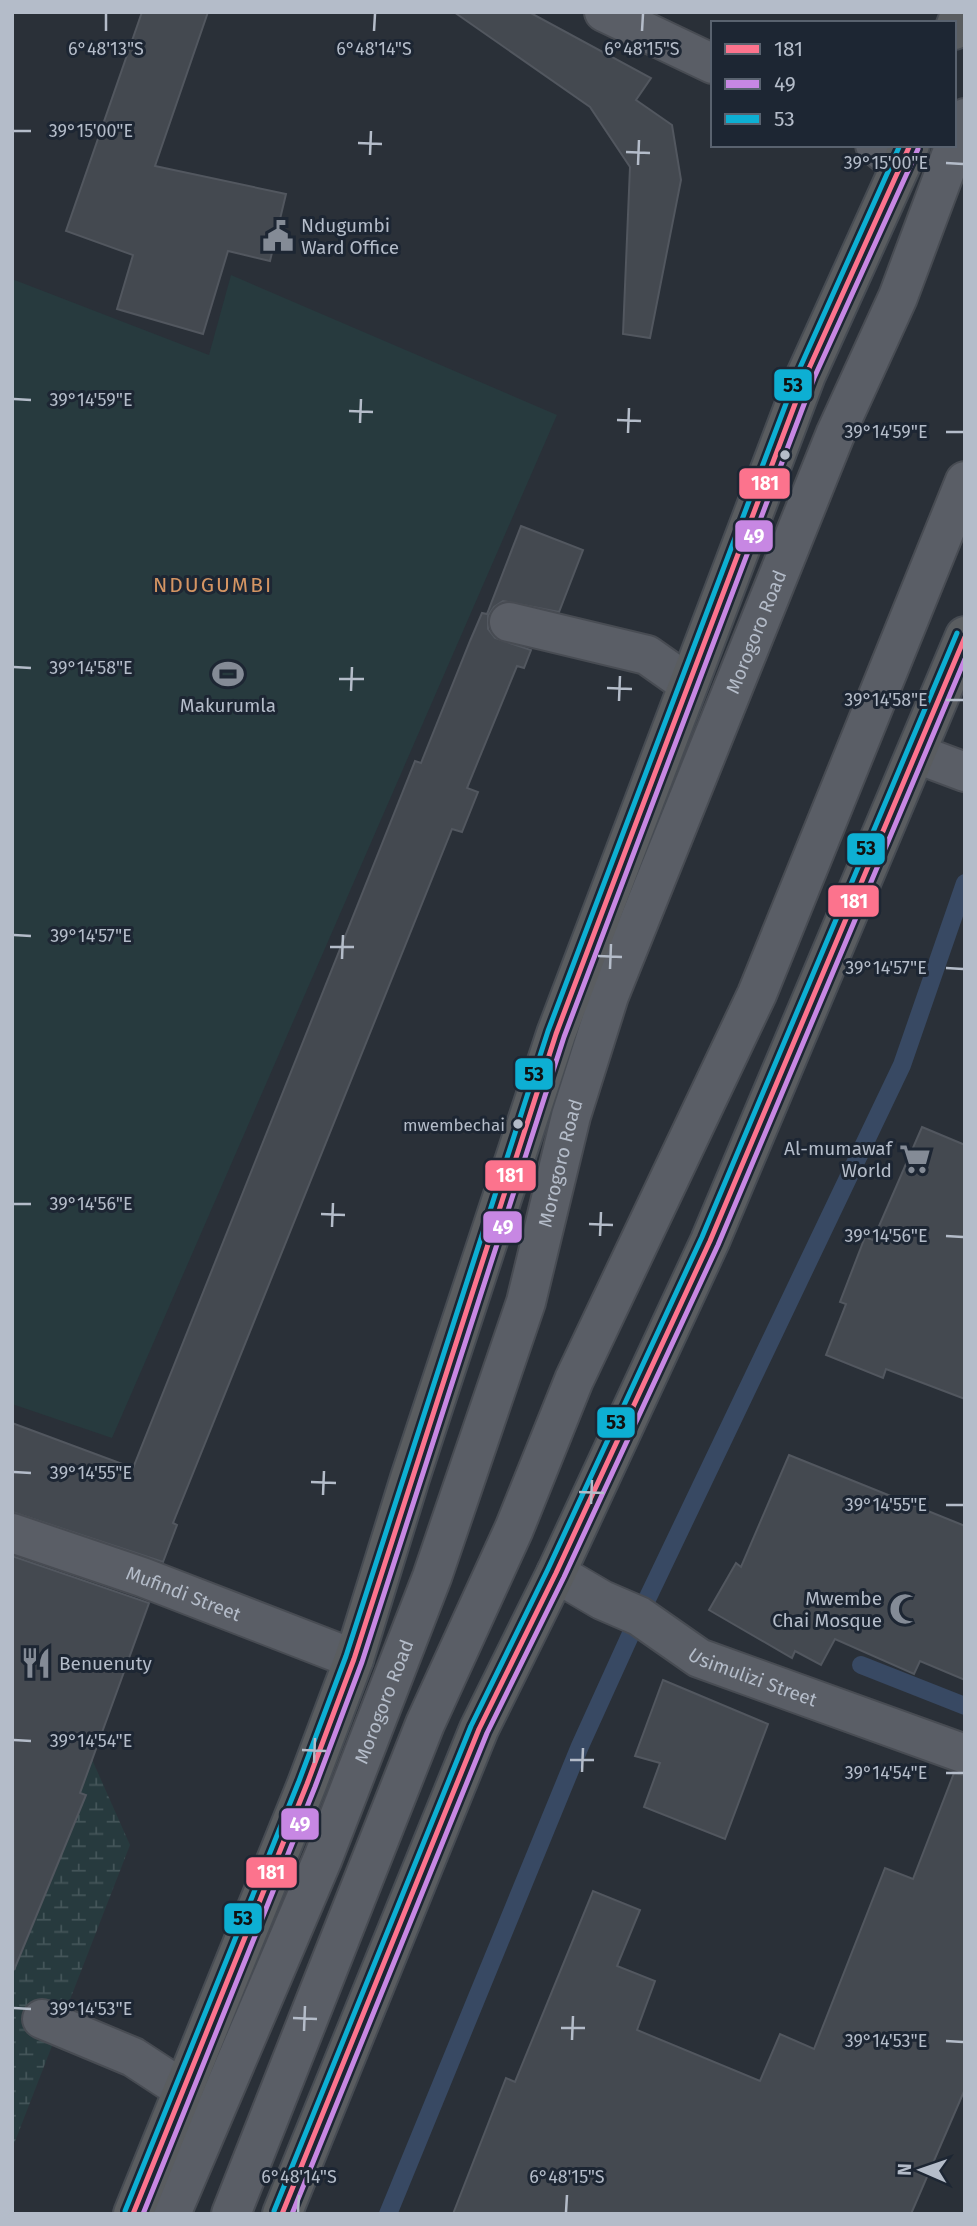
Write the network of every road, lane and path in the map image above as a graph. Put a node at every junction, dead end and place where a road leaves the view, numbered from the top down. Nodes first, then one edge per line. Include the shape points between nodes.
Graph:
1 (604, 12) edge
2 (711, 63) edge
3 (965, 118) edge
4 (956, 142) edge
5 (954, 147) edge
6 (895, 152) edge
7 (965, 481) edge
8 (509, 622) dead end
9 (965, 636) edge
10 (688, 684) junction
11 (917, 754) junction
12 (965, 772) edge
13 (12, 1532) edge
14 (556, 1573) junction
15 (354, 1659) junction
16 (965, 1754) edge
17 (42, 2019) dead end
18 (182, 2089) junction
19 (133, 2214) edge
20 (171, 2214) edge
21 (231, 2214) edge
22 (282, 2214) edge

1 - 2 street
3 - 4 street, Morogoro Road
5 - 20 street, Morogoro Road via 898,297 830,447 609,996 571,1116 526,1302 432,1577 323,1858
6 - 10 highway
7 - 21 street via 757,994 575,1380 514,1529 425,1724
8 - 10 street via 647,655
9 - 11 highway
10 - 15 highway via 556,1034
11 - 12 street
11 - 14 highway via 710,1241
13 - 15 street, Mufindi Street
14 - 16 street, Usimulizi Street via 639,1616 699,1658
14 - 22 highway via 479,1729
15 - 18 highway
17 - 18 street via 134,2057
18 - 19 highway

